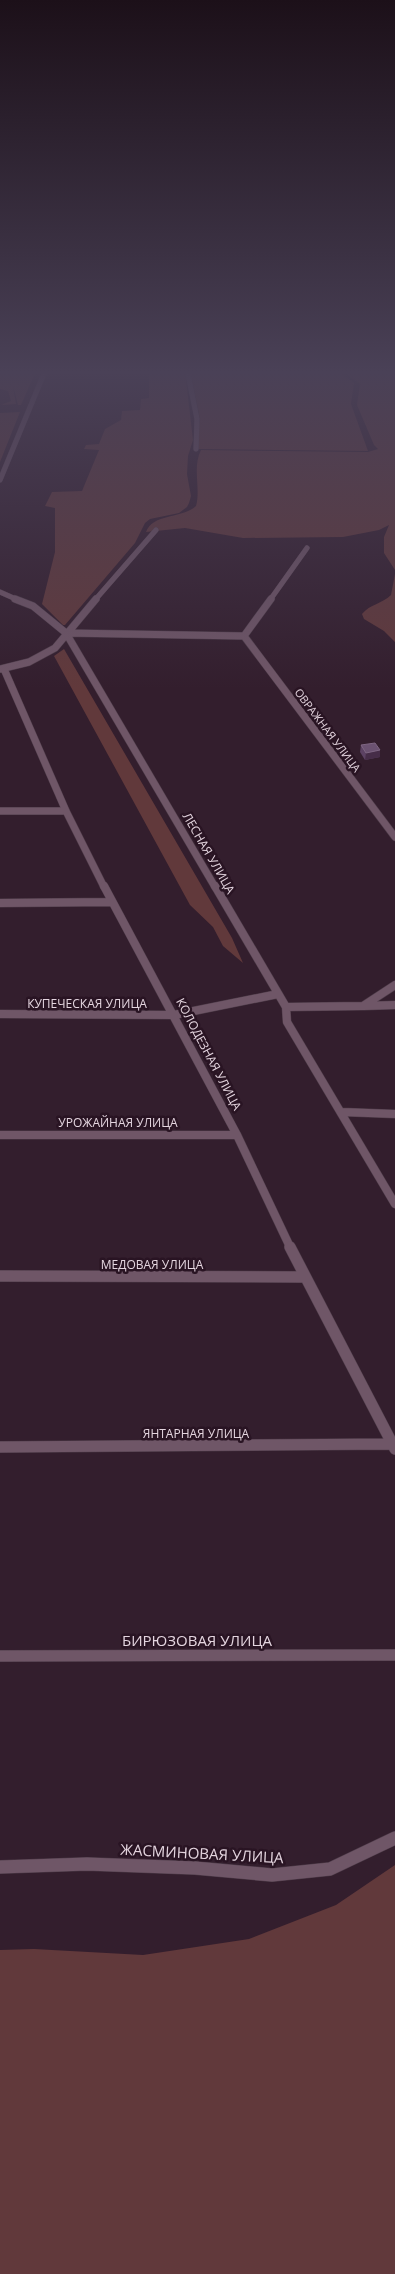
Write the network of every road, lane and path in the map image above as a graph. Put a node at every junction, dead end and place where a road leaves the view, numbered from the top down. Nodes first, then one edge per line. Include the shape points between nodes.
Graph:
1 (156, 530) dead end
2 (306, 548) dead end
3 (0, 592) edge
4 (66, 633) junction
5 (244, 636) junction
6 (2, 669) edge
7 (0, 811) edge
8 (66, 811) junction
9 (395, 837) edge
10 (112, 902) junction
11 (0, 903) edge
12 (395, 985) edge
13 (278, 994) junction
14 (363, 1006) junction
15 (395, 1006) edge
16 (286, 1007) junction
17 (0, 1014) edge
18 (174, 1015) junction
19 (342, 1112) junction
20 (395, 1114) edge
21 (0, 1135) edge
22 (237, 1135) junction
23 (395, 1204) edge
24 (0, 1276) edge
25 (304, 1277) junction
26 (394, 1446) edge
27 (0, 1447) edge
28 (395, 1655) edge
29 (0, 1656) edge
30 (395, 1838) edge
31 (0, 1867) edge

1 - 4 street
2 - 5 street
3 - 4 street via 33,606
4 - 5 street
4 - 6 street via 62,643 50,654
4 - 13 street, ЛЕСНАЯ УЛИЦА
5 - 9 street, ОВРАЖНАЯ УЛИЦА
6 - 8 street, КОЛОДЕЗНАЯ УЛИЦА
7 - 8 street
8 - 10 street, КОЛОДЕЗНАЯ УЛИЦА
10 - 11 street
10 - 18 street, КОЛОДЕЗНАЯ УЛИЦА
12 - 14 street
13 - 16 street, ЛЕСНАЯ УЛИЦА
13 - 18 street, КУПЕЧЕСКАЯ УЛИЦА
14 - 15 street
14 - 16 street
16 - 19 street, ЛЕСНАЯ УЛИЦА via 287,1022
17 - 18 street, КУПЕЧЕСКАЯ УЛИЦА
18 - 22 street, КОЛОДЕЗНАЯ УЛИЦА
19 - 20 street
19 - 23 street, ЛЕСНАЯ УЛИЦА
21 - 22 street, УРОЖАЙНАЯ УЛИЦА
22 - 25 street, КОЛОДЕЗНАЯ УЛИЦА
24 - 25 street, МЕДОВАЯ УЛИЦА
25 - 26 street, КОЛОДЕЗНАЯ УЛИЦА
26 - 27 street, ЯНТАРНАЯ УЛИЦА
28 - 29 street, БИРЮЗОВАЯ УЛИЦА
30 - 31 street, ЖАСМИНОВАЯ УЛИЦА via 330,1869 272,1875 87,1864

